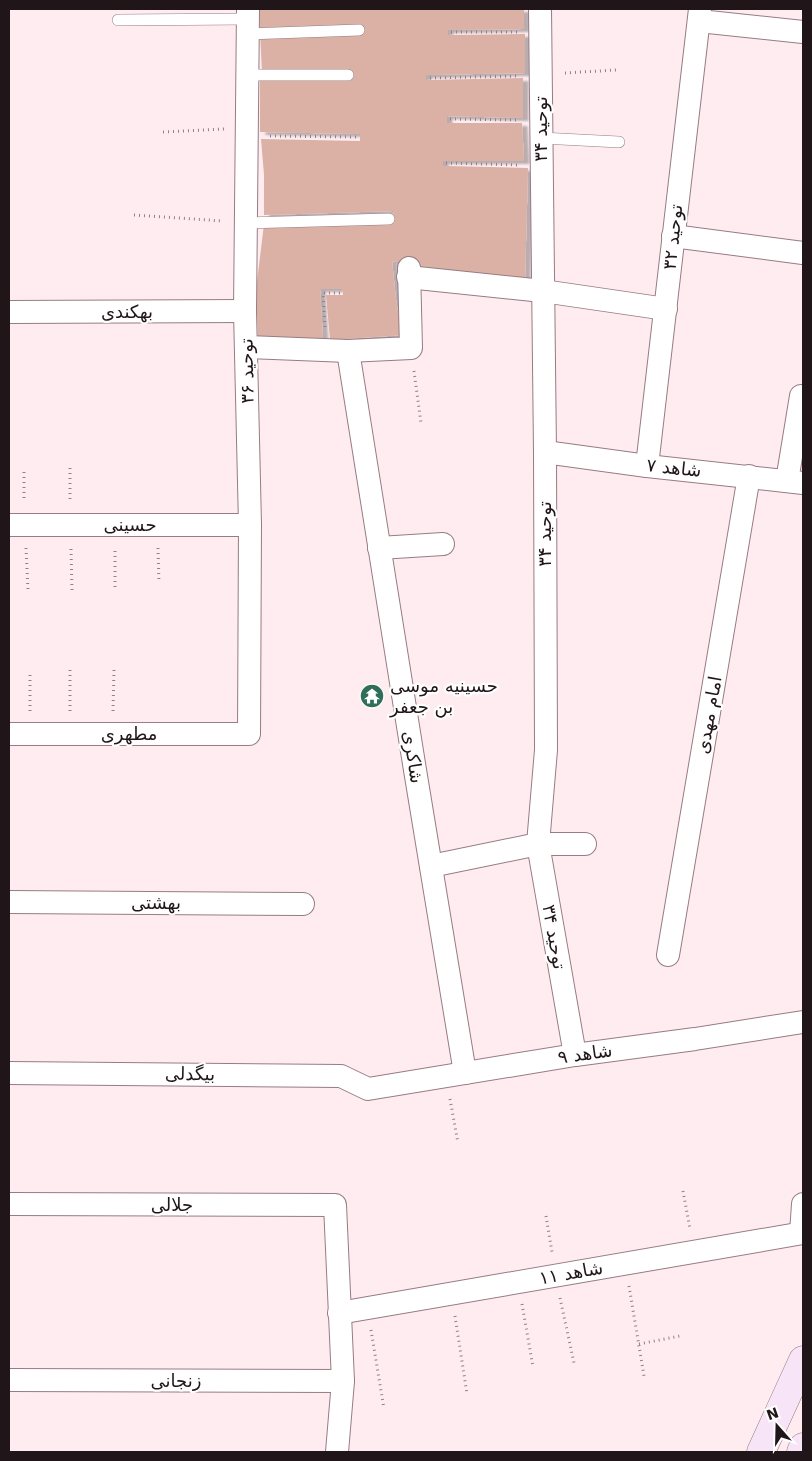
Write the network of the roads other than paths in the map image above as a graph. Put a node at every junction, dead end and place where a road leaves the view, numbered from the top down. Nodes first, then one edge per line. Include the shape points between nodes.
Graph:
1 (540, 9) edge
2 (699, 15) edge
3 (118, 20) dead end
4 (248, 21) edge
5 (359, 30) dead end
6 (803, 32) edge
7 (248, 75) junction
8 (348, 75) dead end
9 (541, 129) junction
10 (619, 142) dead end
11 (388, 219) dead end
12 (246, 223) junction
13 (673, 236) junction
14 (803, 253) edge
15 (543, 291) junction
16 (666, 308) junction
17 (245, 311) junction
18 (9, 312) edge
19 (246, 347) junction
20 (337, 351) junction
21 (801, 396) dead end
22 (545, 452) junction
23 (647, 466) junction
24 (749, 476) junction
25 (795, 482) edge
26 (9, 525) edge
27 (250, 525) junction
28 (443, 544) dead end
29 (380, 548) junction
30 (19, 734) edge
31 (249, 734) joint
32 (538, 844) junction
33 (585, 844) dead end
34 (430, 866) junction
35 (9, 902) edge
36 (304, 904) dead end
37 (668, 955) dead end
38 (803, 1022) edge
39 (575, 1055) junction
40 (9, 1073) edge
41 (456, 1075) junction
42 (368, 1089) joint
43 (9, 1204) edge
44 (803, 1204) edge
45 (802, 1233) edge
46 (339, 1313) junction
47 (803, 1360) edge
48 (9, 1380) edge
49 (343, 1381) junction
50 (803, 1447) edge
51 (337, 1452) edge
52 (761, 1452) edge
53 (801, 1452) edge

1 - 9 street, توحید ۳۴
2 - 6 street
2 - 13 street, توحید ۳۲
3 - 4 lane
4 - 5 lane
4 - 7 street, توحید ۳۶
7 - 8 lane
7 - 12 street, توحید ۳۶
9 - 10 lane
9 - 15 street, توحید ۳۴
11 - 12 lane
12 - 17 street, توحید ۳۶
13 - 14 street
13 - 16 street, توحید ۳۲
15 - 16 street
15 - 20 street via 408,272 412,348
15 - 22 street, توحید ۳۴
16 - 23 street, توحید ۳۲
17 - 18 street, بهکندی
17 - 19 street, توحید ۳۶
19 - 20 street
19 - 27 street, توحید ۳۶
20 - 29 street, شاکری
21 - 25 street
22 - 23 street, شاهد ۷
22 - 32 street, توحید ۳۴ via 546,750
23 - 24 street, شاهد ۷
24 - 25 street, شاهد ۷
24 - 37 street, امام مهدی
26 - 27 street, حسینی
27 - 31 street, توحید ۳۶
28 - 29 street
29 - 34 street, شاکری
30 - 31 street, مطهری
32 - 33 street
32 - 34 street
32 - 39 street, توحید ۳۴
34 - 41 street, شاکری
35 - 36 street, بهشتی
38 - 39 street, شاهد ۹
39 - 41 street, شاهد ۹
40 - 42 street, بیگدلی via 341,1076
41 - 42 street, شاهد ۹
43 - 46 street, جلالی via 335,1206
44 - 45 street
45 - 46 street, شاهد ۱۱
46 - 49 street
47 - 52 main road
48 - 49 street, زنجانی
49 - 51 street
50 - 53 main road

